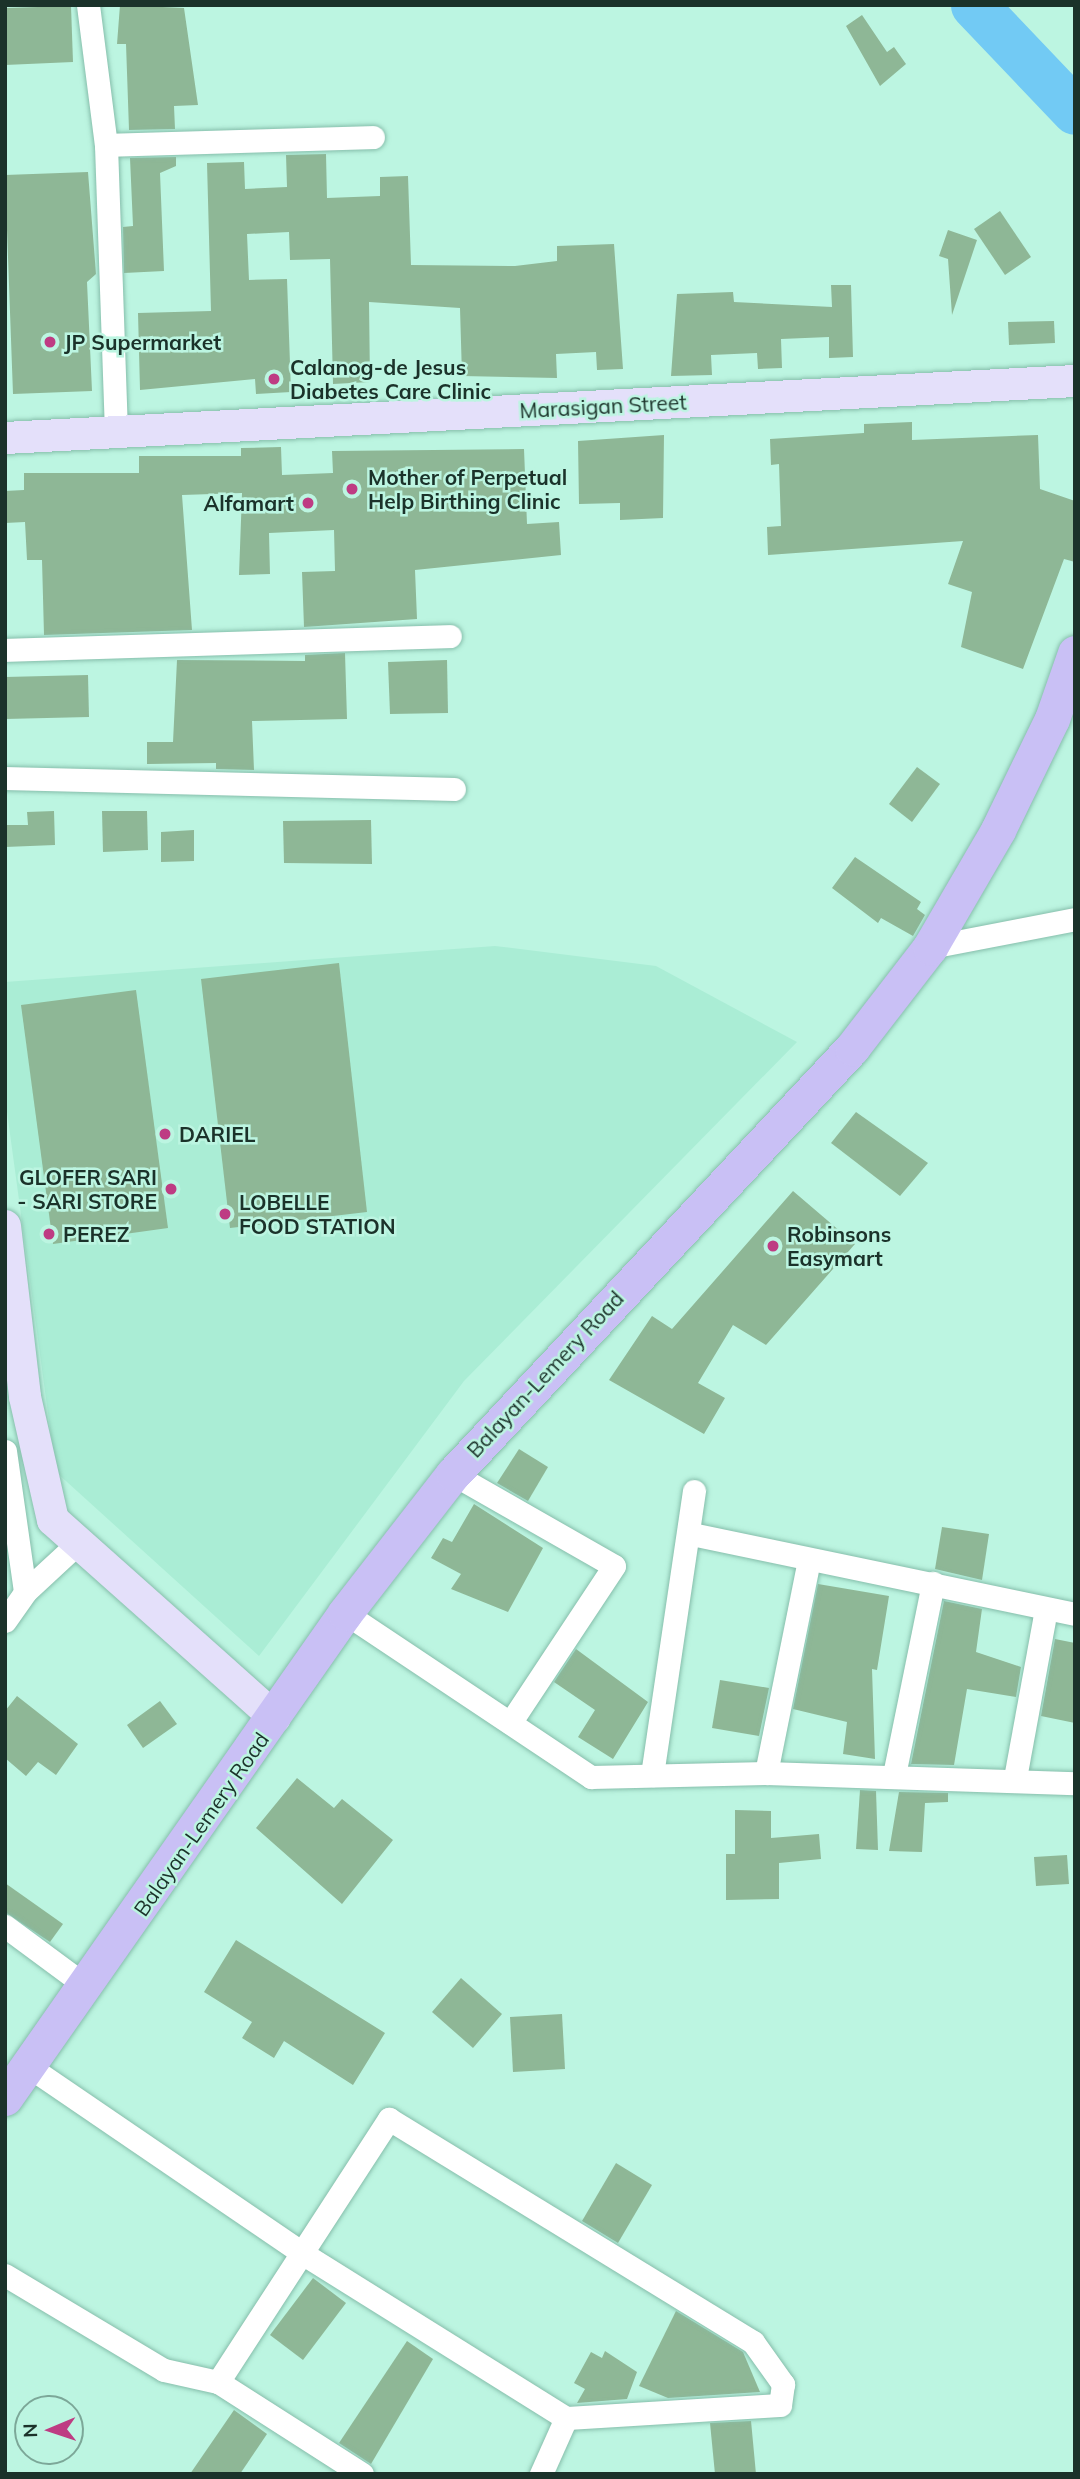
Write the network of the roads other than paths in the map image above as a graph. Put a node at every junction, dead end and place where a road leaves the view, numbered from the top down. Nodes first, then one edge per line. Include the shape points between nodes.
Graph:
1 (88, 5) edge
2 (373, 138) dead end
3 (106, 145) junction
4 (1075, 381) edge
5 (116, 432) junction
6 (5, 438) edge
7 (450, 636) dead end
8 (5, 650) edge
9 (1075, 653) edge
10 (5, 778) edge
11 (454, 789) dead end
12 (1075, 919) edge
13 (930, 947) junction
14 (5, 1226) edge
15 (5, 1451) edge
16 (453, 1474) junction
17 (694, 1491) dead end
18 (692, 1534) junction
19 (78, 1543) junction
20 (809, 1560) junction
21 (933, 1583) junction
22 (25, 1591) junction
23 (1045, 1609) junction
24 (345, 1613) junction
25 (1075, 1614) edge
26 (5, 1621) edge
27 (275, 1718) junction
28 (510, 1723) junction
29 (766, 1773) junction
30 (652, 1774) junction
31 (894, 1775) junction
32 (1015, 1778) junction
33 (1075, 1783) edge
34 (5, 1926) edge
35 (86, 1986) junction
36 (28, 2066) junction
37 (5, 2098) edge
38 (302, 2253) junction
39 (5, 2275) edge
40 (218, 2382) junction
41 (566, 2418) junction
42 (362, 2474) edge
43 (541, 2474) edge

1 - 3 street
2 - 3 street
3 - 5 street
4 - 5 main road, Marasigan Street
5 - 6 main road, Marasigan Street
7 - 8 street
9 - 13 main road, Balayan-Lemery Road via 1052,719 998,830
10 - 11 street
12 - 13 street
13 - 16 main road, Balayan-Lemery Road via 852,1048
14 - 19 main road via 25,1397 53,1520
15 - 22 street
16 - 24 main road, Balayan-Lemery Road
16 - 28 street via 614,1566
17 - 18 street
18 - 20 street
18 - 30 street
19 - 22 street
19 - 27 main road
20 - 21 street
20 - 29 street
21 - 23 street
21 - 31 street
22 - 26 street
23 - 25 street
23 - 32 street
24 - 27 main road, Balayan-Lemery Road
24 - 28 street
27 - 35 main road, Balayan-Lemery Road
28 - 30 street via 591,1777
29 - 30 street
29 - 31 street
31 - 32 street
32 - 33 street
34 - 35 street
35 - 36 main road, Balayan-Lemery Road
36 - 37 main road, Balayan-Lemery Road
36 - 38 street
38 - 40 street
38 - 41 street
38 - 41 street via 389,2119 753,2342 783,2384 780,2405
39 - 40 street via 164,2370
40 - 42 street
41 - 43 street

